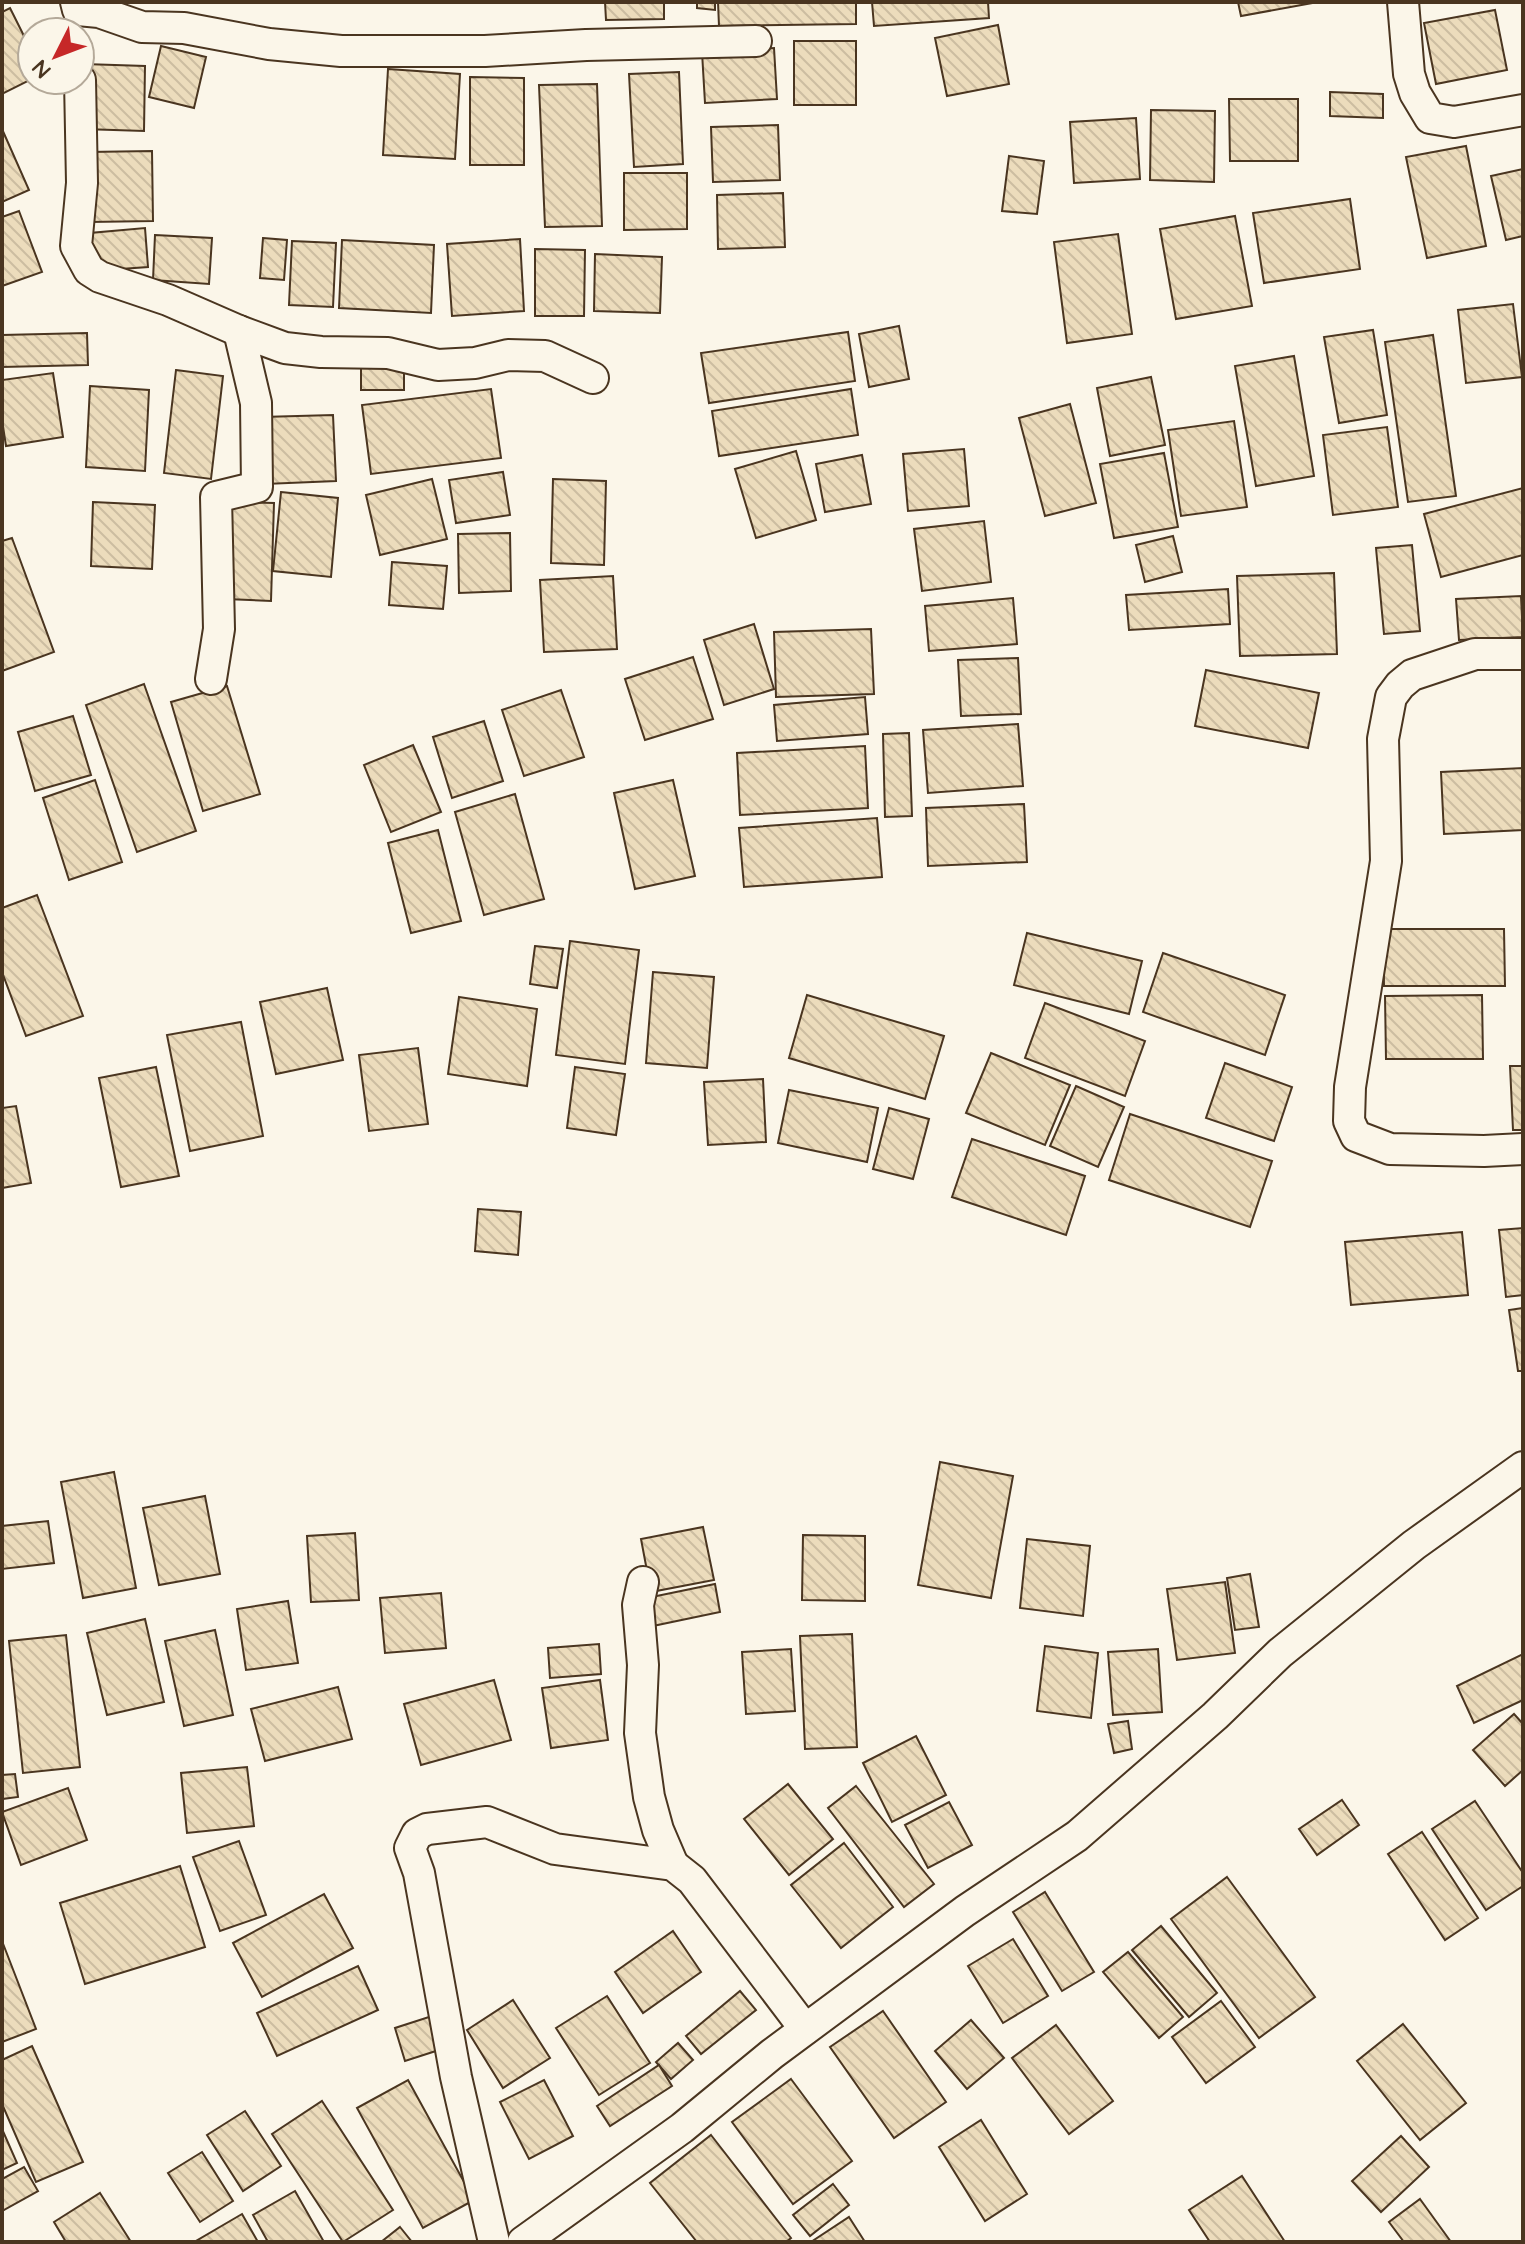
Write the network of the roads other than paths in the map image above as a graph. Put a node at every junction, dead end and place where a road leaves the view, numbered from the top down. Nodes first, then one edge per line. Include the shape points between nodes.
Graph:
1 (1403, 2) edge
2 (78, 15) edge
3 (756, 41) dead end
4 (80, 96) edge
5 (1523, 110) edge
6 (239, 331) junction
7 (593, 378) dead end
8 (1523, 654) edge
9 (211, 679) dead end
10 (1523, 1149) edge
11 (1523, 1467) edge
12 (643, 1582) dead end
13 (673, 1865) junction
14 (805, 2029) junction
15 (494, 2242) edge
16 (523, 2242) edge

1 - 5 street via 1409,74 1430,118 1454,122
2 - 3 street via 99,12 142,27 184,28 341,51
4 - 6 street via 82,183 76,246 89,270
6 - 7 street via 285,348 388,353 438,365 508,355 545,356
6 - 9 street via 256,403 257,487 216,497 219,629
8 - 10 street via 1475,654 1412,675 1391,697 1383,739 1386,861 1349,1121 1356,1136 1390,1149
11 - 14 street via 1414,1545 1280,1653 1077,1836
12 - 13 street via 638,1605 643,1665 640,1733 649,1797
13 - 14 street via 692,1880
13 - 15 street via 555,1849 487,1822 427,1829 417,1834 410,1848
14 - 16 street via 682,2128

